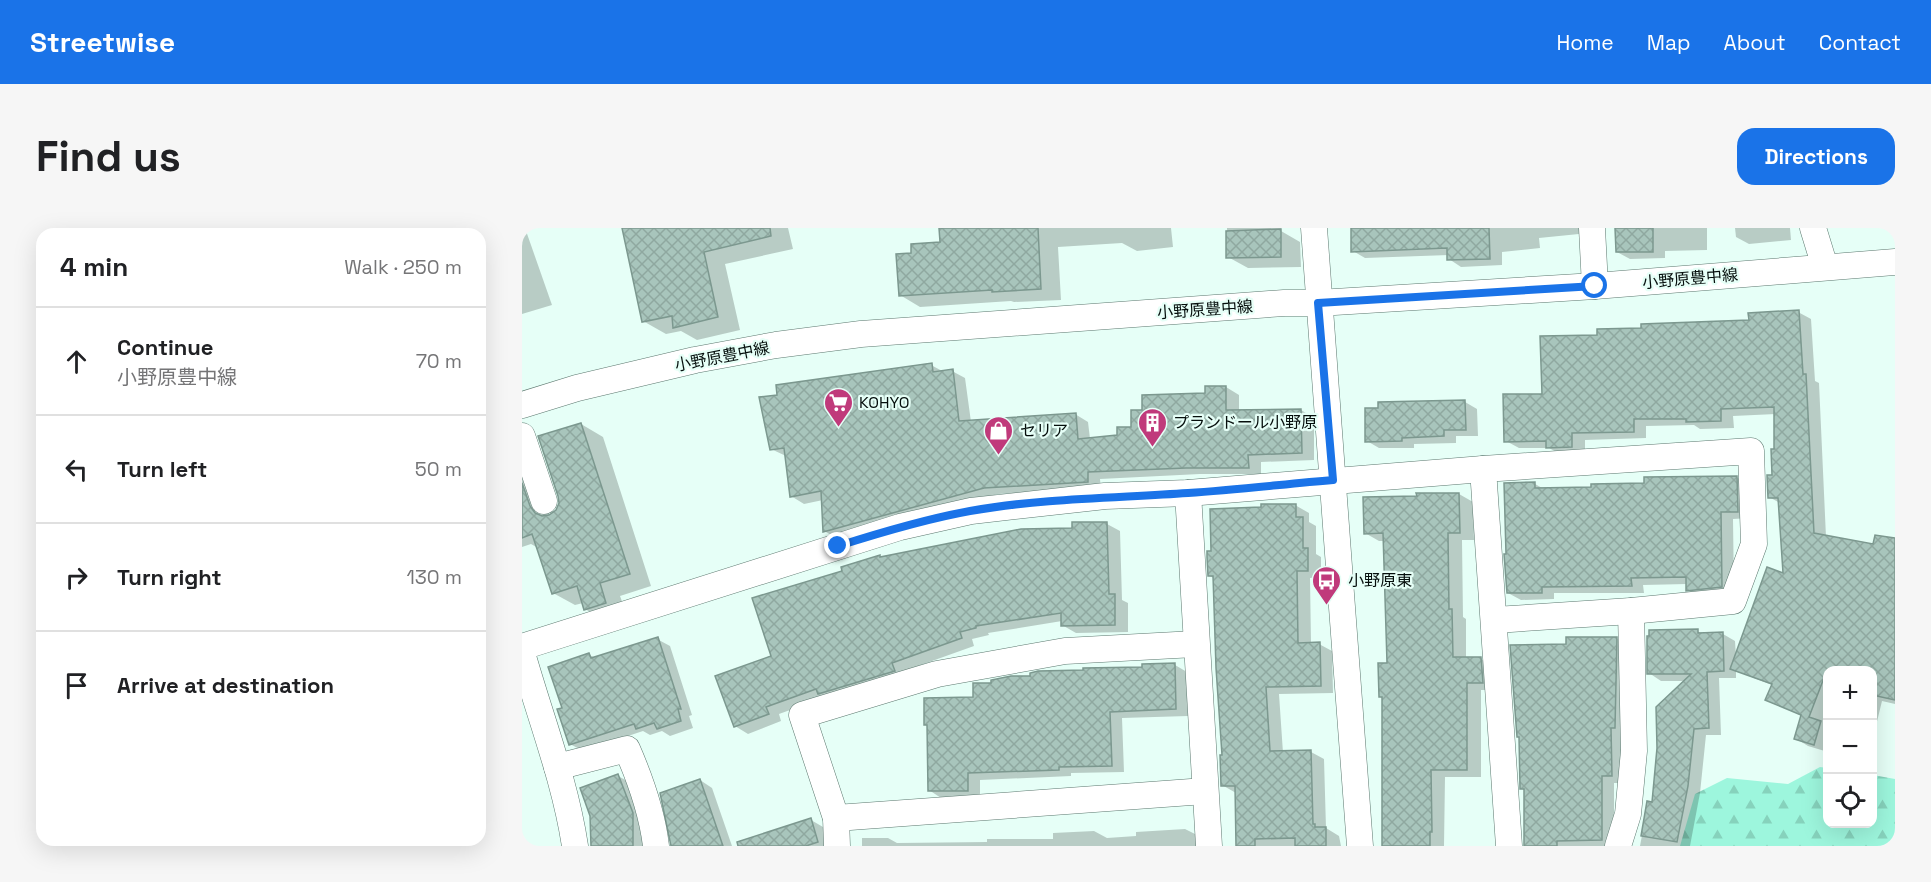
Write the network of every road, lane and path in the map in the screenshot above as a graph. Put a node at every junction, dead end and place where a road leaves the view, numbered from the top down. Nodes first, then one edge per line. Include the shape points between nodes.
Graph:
1 (1314, 228) edge
2 (1592, 228) edge
3 (1813, 228) edge
4 (1895, 262) edge
5 (1825, 267) junction
6 (1595, 286) junction
7 (1318, 303) junction
8 (522, 405) edge
9 (522, 436) edge
10 (1483, 469) junction
11 (1333, 480) junction
12 (1188, 493) junction
13 (544, 501) dead end
14 (1631, 611) junction
15 (1495, 620) junction
16 (1195, 644) junction
17 (522, 647) edge
18 (522, 653) edge
19 (557, 767) junction
20 (1205, 791) junction
21 (836, 818) junction
22 (575, 846) edge
23 (656, 846) edge
24 (837, 846) edge
25 (1209, 846) edge
26 (1360, 846) edge
27 (1509, 846) edge
28 (1618, 846) edge

1 - 7 street
2 - 6 street
3 - 5 street
4 - 5 street, 小野原豊中線
5 - 6 street, 小野原豊中線
6 - 7 street, 小野原豊中線
7 - 8 street, 小野原豊中線 via 884,332 786,343 695,360
7 - 11 street
9 - 13 street
10 - 11 street
10 - 14 street via 1751,451 1754,544 1733,601
10 - 15 street
11 - 12 street
11 - 26 street
12 - 16 street
12 - 17 street via 1056,500 971,511 900,527
14 - 15 street
14 - 28 street via 1634,751 1628,814
15 - 27 street
16 - 20 street
16 - 21 street via 1053,653 937,674 802,715
18 - 19 street
19 - 22 street
19 - 23 street via 627,749 652,819
20 - 21 street
20 - 25 street
21 - 24 street

